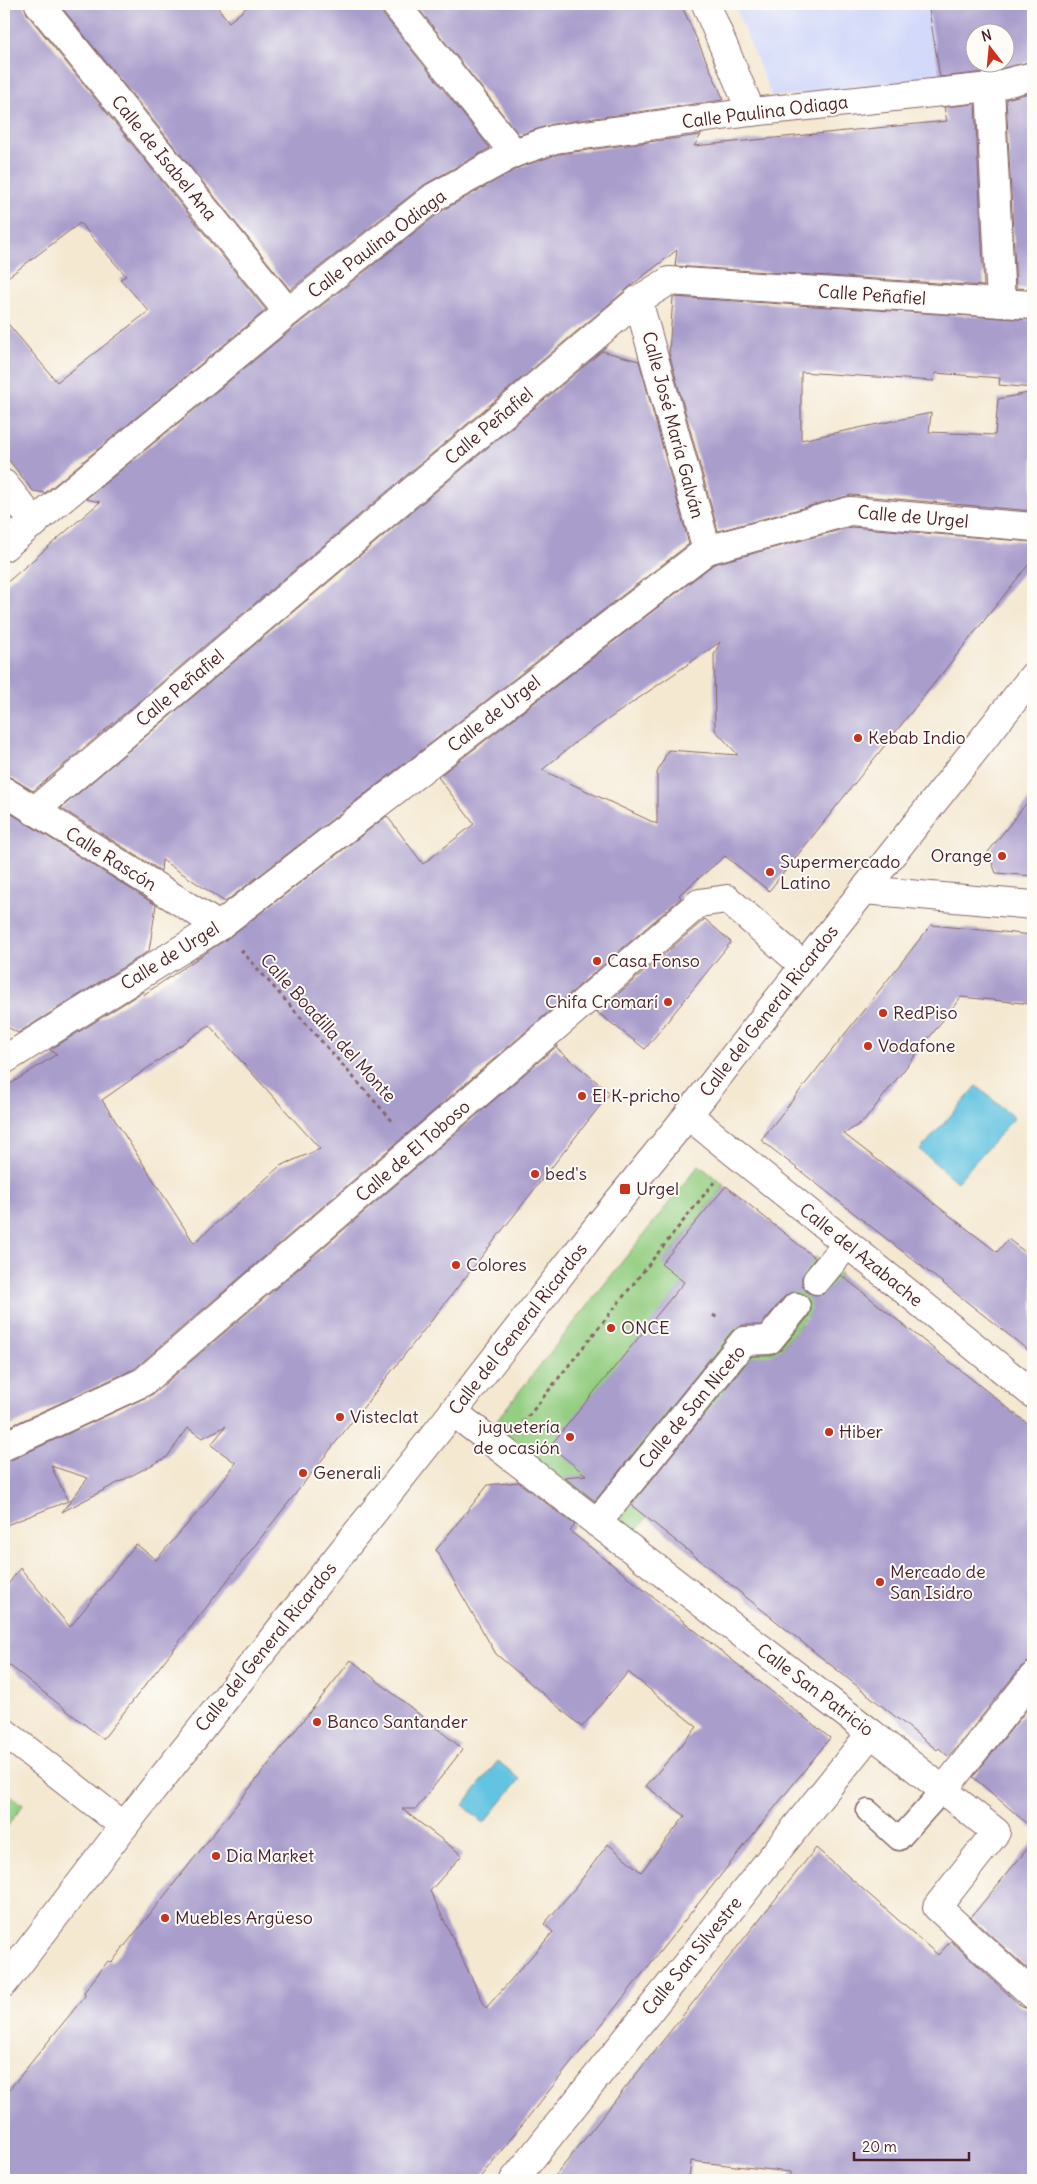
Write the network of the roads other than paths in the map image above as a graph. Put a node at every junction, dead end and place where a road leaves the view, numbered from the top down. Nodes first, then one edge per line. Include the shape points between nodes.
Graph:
1 (39, 4) edge
2 (395, 4) edge
3 (706, 4) edge
4 (1033, 76) edge
5 (990, 87) junction
6 (751, 112) junction
7 (514, 153) junction
8 (638, 300) junction
9 (1001, 303) junction
10 (1033, 305) edge
11 (288, 312) junction
12 (4, 484) edge
13 (35, 523) junction
14 (1033, 527) edge
15 (4, 547) edge
16 (707, 550) junction
17 (1033, 676) edge
18 (4, 791) edge
19 (34, 811) junction
20 (864, 890) junction
21 (1033, 905) edge
22 (219, 926) junction
23 (804, 966) junction
24 (6, 1056) edge
25 (688, 1115) junction
26 (847, 1244) junction
27 (817, 1280) dead end
28 (796, 1307) dead end
29 (1033, 1394) edge
30 (453, 1412) junction
31 (4, 1446) edge
32 (597, 1523) junction
33 (1033, 1676) edge
34 (4, 1732) edge
35 (871, 1733) junction
36 (944, 1789) junction
37 (868, 1811) dead end
38 (124, 1826) junction
39 (4, 1983) edge
40 (1033, 1996) edge
41 (514, 2180) edge

1 - 11 street, Calle de Isabel Ana
2 - 7 street
3 - 6 street
4 - 5 street, Calle Paulina Odiaga
5 - 6 street, Calle Paulina Odiaga
5 - 9 street
6 - 7 street, Calle Paulina Odiaga via 555,139
7 - 11 street, Calle Paulina Odiaga via 434,197
8 - 9 street, Calle Peñafiel via 669,281
8 - 16 street, Calle José María Galván
8 - 19 street, Calle Peñafiel
9 - 10 street, Calle Peñafiel
11 - 13 street, Calle Paulina Odiaga
12 - 13 street
13 - 15 street, Calle Paulina Odiaga
14 - 16 street, Calle de Urgel via 850,511
16 - 22 street, Calle de Urgel
17 - 20 street, Calle del General Ricardos
18 - 19 street, Calle Rascón
19 - 22 street, Calle Rascón
20 - 21 street
20 - 23 street, Calle del General Ricardos
22 - 24 street, Calle de Urgel
23 - 25 street, Calle del General Ricardos
23 - 31 street, Calle de El Toboso via 727,899 699,903 143,1382
25 - 26 street, Calle del Azabache
25 - 30 street, Calle del General Ricardos
26 - 27 street
26 - 29 street, Calle del Azabache
28 - 32 street, Calle de San Niceto via 769,1340 744,1341
30 - 32 street, Calle San Patricio
30 - 38 street, Calle del General Ricardos
32 - 35 street, Calle San Patricio
33 - 36 street
34 - 38 street
35 - 36 street, Calle San Patricio
35 - 41 street, Calle San Silvestre
36 - 37 lane via 899,1839
36 - 40 street, Calle San Patricio via 996,1832 937,1906
38 - 39 street, Calle del General Ricardos

